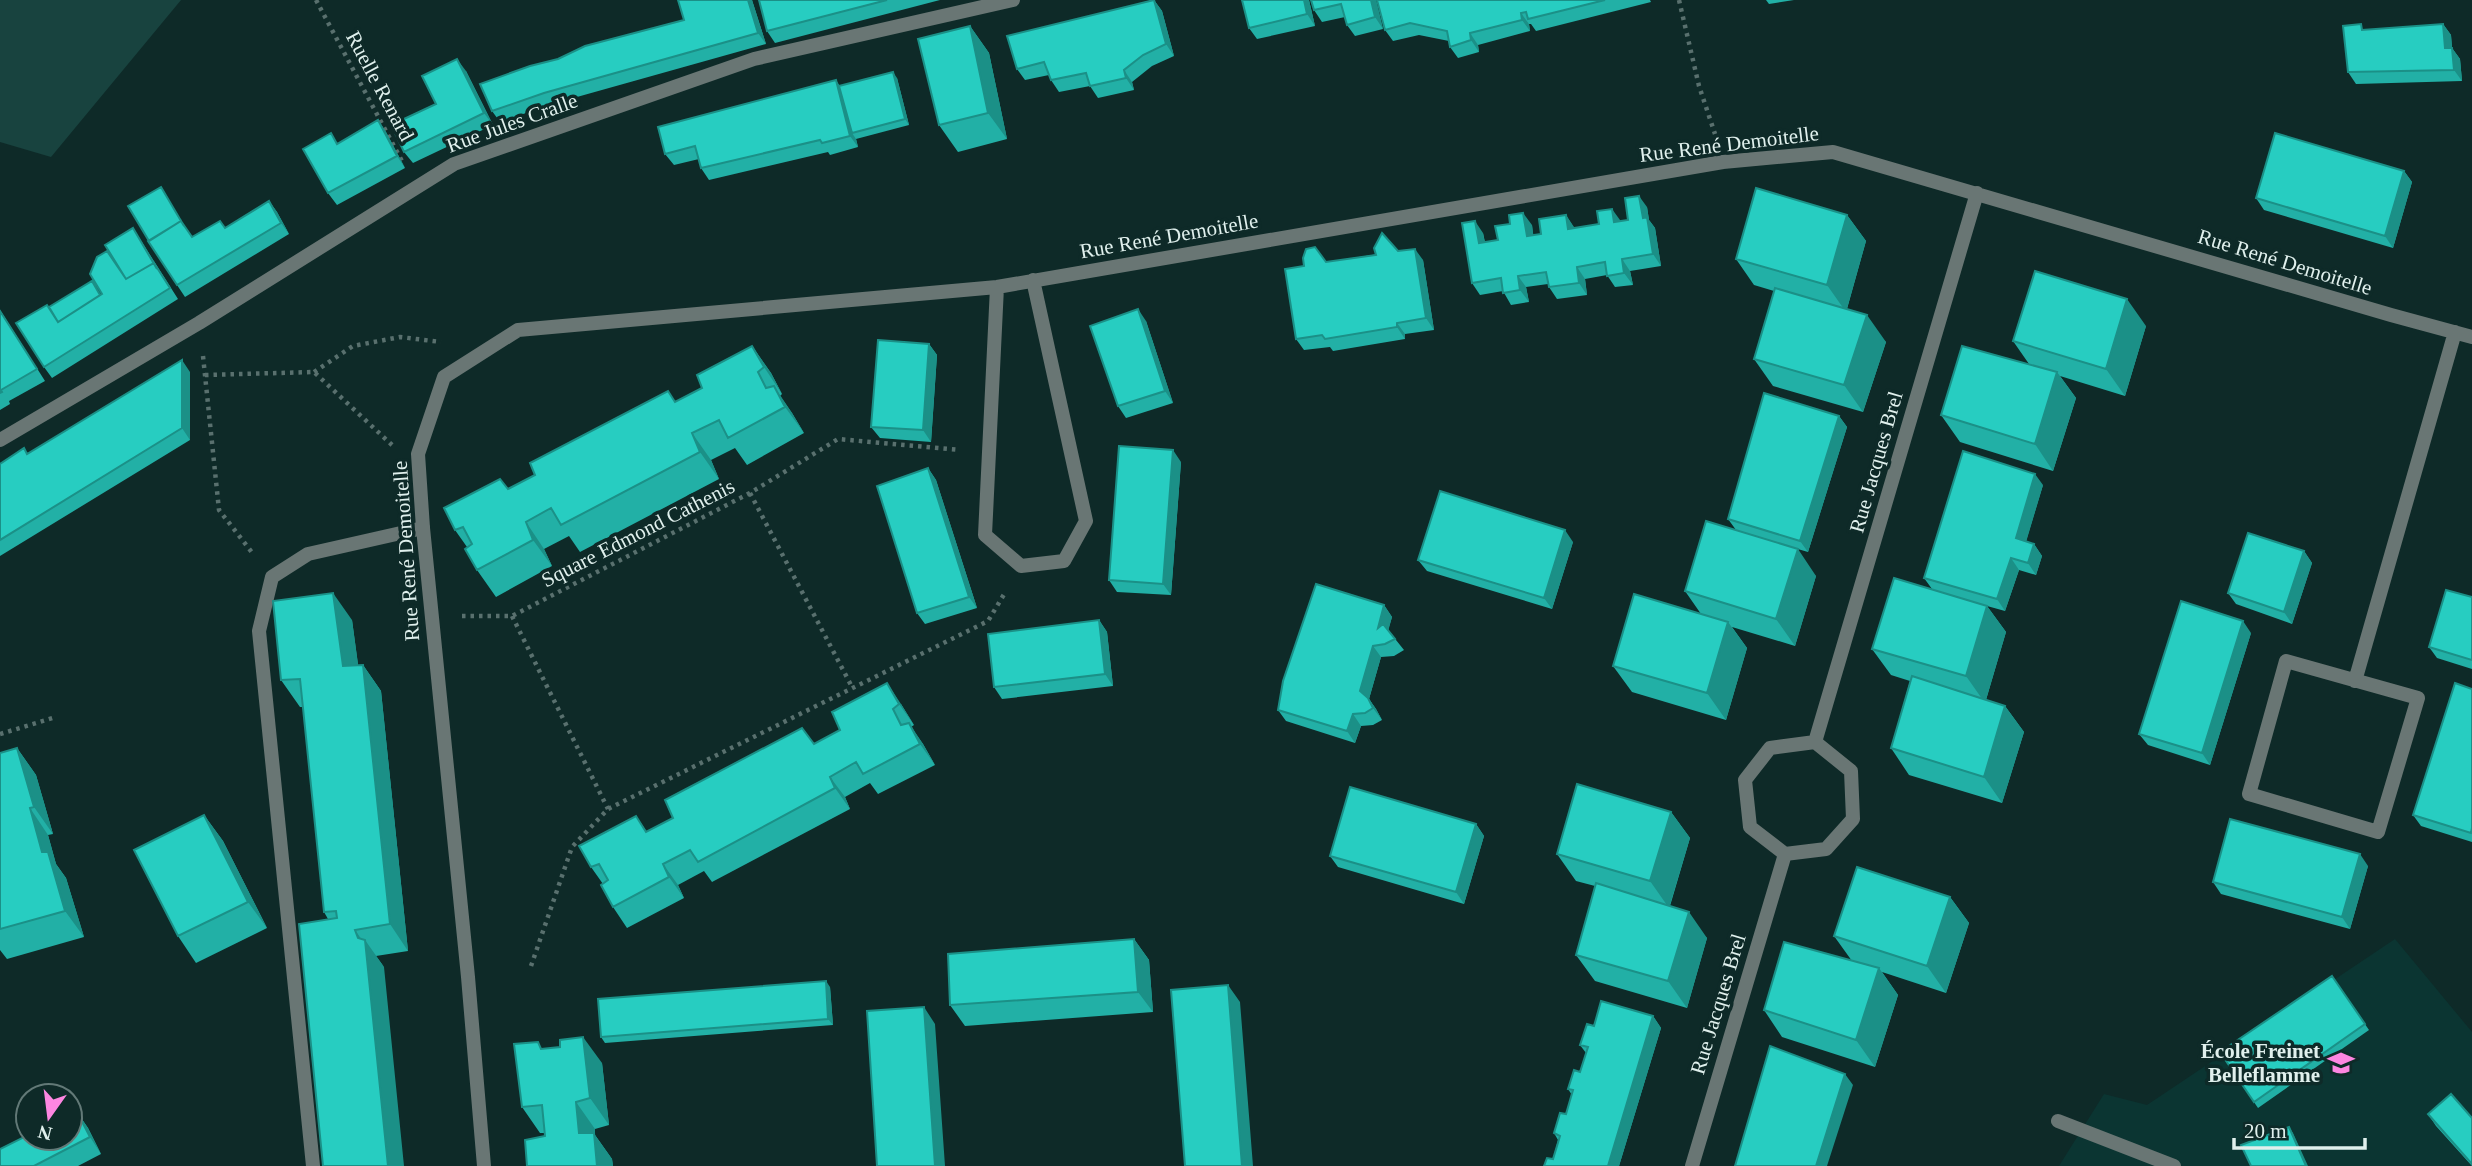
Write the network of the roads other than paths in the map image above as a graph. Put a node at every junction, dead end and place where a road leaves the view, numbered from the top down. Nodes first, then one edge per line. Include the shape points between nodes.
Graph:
1 (1013, 0) edge
2 (1977, 193) junction
3 (1032, 280) junction
4 (997, 287) junction
5 (2455, 332) junction
6 (2472, 337) edge
7 (0, 440) edge
8 (423, 528) junction
9 (2355, 681) junction
10 (1815, 743) junction
11 (1785, 854) junction
12 (2058, 1121) dead end
13 (313, 1166) edge
14 (484, 1166) edge
15 (1692, 1166) edge
16 (2174, 1166) edge

1 - 7 street, Rue Jules Cralle via 754,59 454,164
2 - 3 street, Rue René Demoitelle via 1833,152 1723,162
2 - 5 street, Rue René Demoitelle
2 - 10 street, Rue Jacques Brel
3 - 4 street, Rue René Demoitelle
3 - 4 street via 1086,521 1064,561 1021,566 985,535
4 - 8 street, Rue René Demoitelle via 518,330 444,377 418,454
5 - 6 street, Rue René Demoitelle
5 - 9 street
8 - 13 street via 308,554 272,577 259,631
8 - 14 street, Rue René Demoitelle
9 - 9 street via 2418,698 2378,832 2249,794 2286,661
10 - 11 street via 1851,771 1853,819 1826,849
10 - 11 street via 1770,748 1745,780 1750,827
11 - 15 street, Rue Jacques Brel
12 - 16 street

